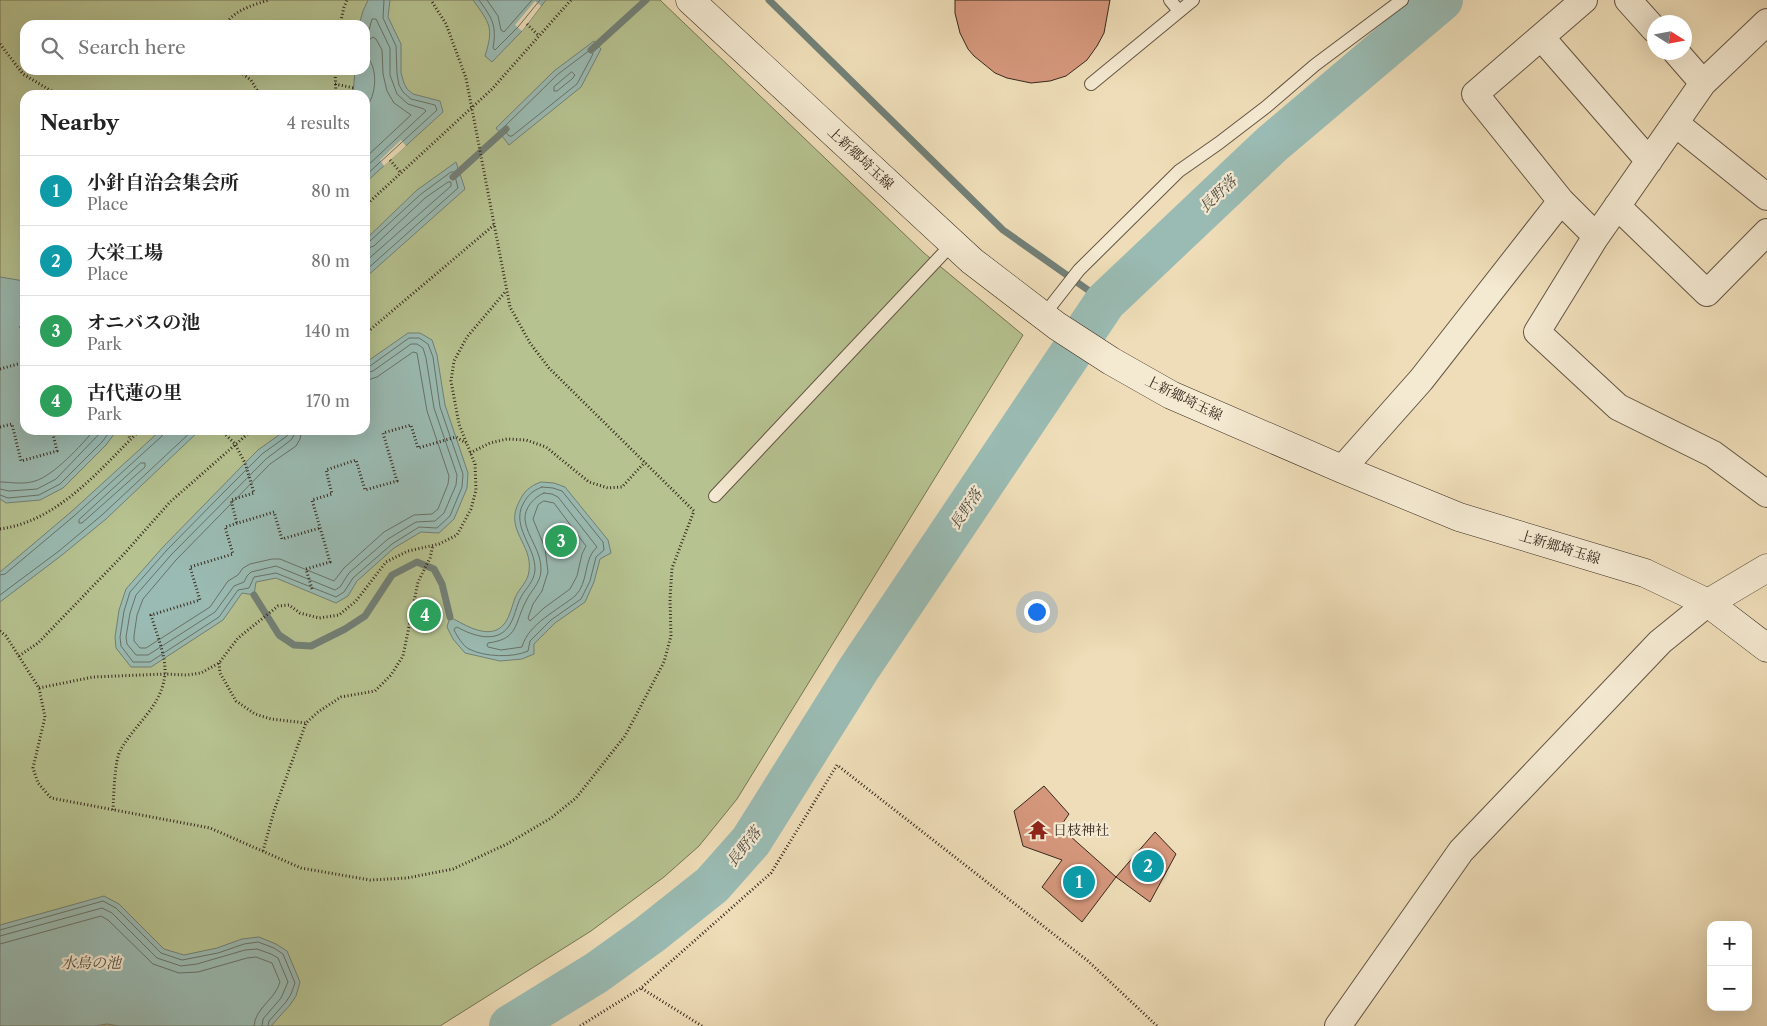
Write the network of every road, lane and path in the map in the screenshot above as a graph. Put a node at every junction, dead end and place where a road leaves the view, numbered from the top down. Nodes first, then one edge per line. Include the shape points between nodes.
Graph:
1 (269, 0) edge
2 (347, 0) edge
3 (431, 0) edge
4 (571, 0) edge
5 (690, 0) edge
6 (1170, 0) edge
7 (1193, 0) edge
8 (1402, 0) edge
9 (1584, 0) edge
10 (1628, 0) edge
11 (1179, 11) junction
12 (228, 20) edge
13 (341, 20) edge
14 (1647, 21) edge
15 (1767, 22) edge
16 (527, 24) dead end
17 (540, 36) junction
18 (1541, 37) junction
19 (0, 44) edge
20 (1683, 60) edge
21 (20, 70) edge
22 (25, 75) edge
23 (244, 75) edge
24 (335, 75) edge
25 (1703, 83) junction
26 (335, 84) junction
27 (1091, 84) dead end
28 (354, 88) dead end
29 (50, 90) edge
30 (257, 90) edge
31 (336, 90) edge
32 (472, 109) junction
33 (1675, 123) junction
34 (390, 160) dead end
35 (1649, 161) junction
36 (401, 174) junction
37 (1767, 197) edge
38 (1561, 201) junction
39 (370, 202) edge
40 (1617, 206) junction
41 (494, 225) junction
42 (1767, 232) edge
43 (1595, 238) junction
44 (952, 243) junction
45 (507, 290) junction
46 (1050, 321) junction
47 (370, 330) edge
48 (20, 363) edge
49 (0, 369) edge
50 (0, 427) edge
51 (53, 435) edge
52 (129, 435) edge
53 (135, 435) edge
54 (226, 435) edge
55 (246, 435) edge
56 (130, 440) junction
57 (466, 443) junction
58 (235, 444) junction
59 (470, 453) junction
60 (645, 462) junction
61 (1342, 469) junction
62 (1767, 494) edge
63 (715, 496) dead end
64 (237, 524) junction
65 (320, 528) junction
66 (0, 529) edge
67 (433, 545) junction
68 (1767, 568) edge
69 (312, 589) dead end
70 (1708, 603) junction
71 (0, 631) edge
72 (1767, 648) edge
73 (19, 656) junction
74 (219, 663) junction
75 (165, 674) junction
76 (39, 688) junction
77 (306, 723) junction
78 (113, 810) junction
79 (263, 852) junction
80 (641, 988) junction
81 (580, 1026) edge
82 (702, 1026) edge
83 (1157, 1026) edge
84 (1338, 1026) edge

1 - 12 path via 247,7
2 - 13 path
3 - 32 path via 446,24 466,78
4 - 17 path
5 - 44 main road, 上新郷埼玉線
6 - 11 lane
7 - 11 lane
8 - 46 lane via 1179,171 1078,270 1061,291
9 - 18 street
10 - 14 street
11 - 27 lane
15 - 25 street
16 - 17 path
17 - 32 path
18 - 35 street
18 - 38 street via 1474,94
19 - 21 path
20 - 25 street
22 - 29 path
23 - 30 path
24 - 26 path
25 - 33 street
26 - 28 path
26 - 31 path
32 - 36 path
32 - 41 path
33 - 35 street
33 - 37 street
34 - 36 path
35 - 40 street
36 - 39 path
38 - 43 street
38 - 61 street via 1421,380
40 - 42 street via 1707,293
40 - 43 street
41 - 45 path
41 - 47 path
43 - 62 street via 1537,332 1618,406 1713,454
44 - 46 main road, 上新郷埼玉線
44 - 63 lane
45 - 57 path via 467,337 454,361 451,381
45 - 60 path via 510,307 530,343 549,368
46 - 61 main road, 上新郷埼玉線 via 1111,361 1171,394
48 - 49 path
50 - 51 path via 12,424 21,461 57,451
52 - 56 path
53 - 56 path
54 - 58 path
55 - 58 path
56 - 66 path via 83,486 46,514
57 - 59 path
57 - 65 path via 456,437 418,448 411,424 383,433 397,481 365,490 356,460 326,470 332,494 312,500
58 - 64 path via 246,463 254,493 231,500
58 - 73 path via 170,502 38,644
59 - 60 path via 507,438 526,440 546,447 589,482 608,488 622,487
59 - 67 path via 475,464 476,490 471,509 457,535
60 - 79 path via 694,511 672,568 671,636 664,662 625,736 576,798 551,818 480,857 453,869 407,878 370,880 301,868
61 - 70 main road, 上新郷埼玉線 via 1459,517 1645,573
64 - 65 path via 274,512 282,539
64 - 75 path via 225,527 233,554 190,567 200,600 151,615
65 - 69 path via 330,562 306,569
67 - 74 path via 408,551 386,562 356,601 339,615 319,618 300,613 289,605 278,606 238,638
67 - 77 path via 418,582 403,656 391,675 374,691 341,697
68 - 70 main road
70 - 72 main road, 上新郷埼玉線
70 - 84 street via 1660,642 1461,851
71 - 73 path
73 - 76 path
74 - 75 path via 202,673 188,676
74 - 77 path via 220,673 236,701 255,714
75 - 76 path via 93,677
75 - 78 path via 160,696 120,751
76 - 78 path via 44,717 33,768 38,783 51,798
77 - 79 path via 274,811
78 - 79 path via 210,828
80 - 81 path
80 - 82 path
80 - 83 path via 771,874 838,765 1088,961

